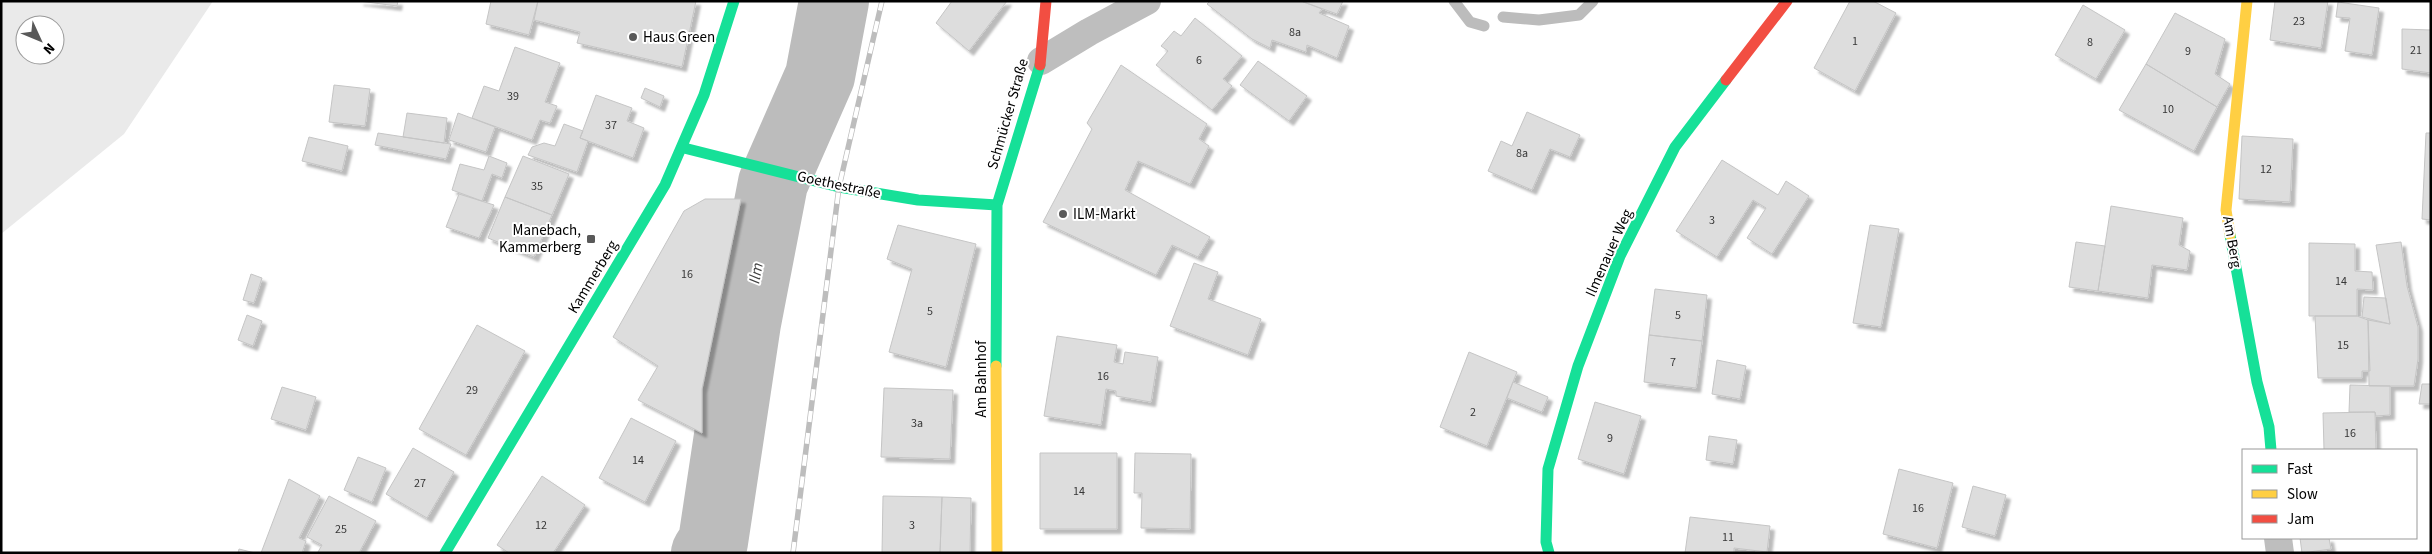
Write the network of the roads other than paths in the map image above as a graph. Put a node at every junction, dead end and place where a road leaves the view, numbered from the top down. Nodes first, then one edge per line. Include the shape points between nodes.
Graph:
1 (734, 1) edge
2 (1046, 1) edge
3 (1147, 1) edge
4 (1788, 1) edge
5 (2247, 1) edge
6 (1041, 61) junction
7 (684, 148) junction
8 (997, 205) junction
9 (2271, 449) edge
10 (2278, 539) edge
11 (445, 553) edge
12 (996, 553) edge
13 (1548, 553) edge
14 (2280, 553) edge

1 - 7 street, Kammerberg
2 - 6 street, Schmücker Straße
3 - 6 street
4 - 13 street, Ilmenauer Weg via 1676,148 1620,256 1578,366 1548,469
5 - 9 street, Am Berg via 2226,210
6 - 8 street, Schmücker Straße
7 - 8 street, Goethestraße via 819,182 918,200
7 - 11 street, Kammerberg via 623,257
8 - 12 street, Am Bahnhof via 994,264
10 - 14 street

